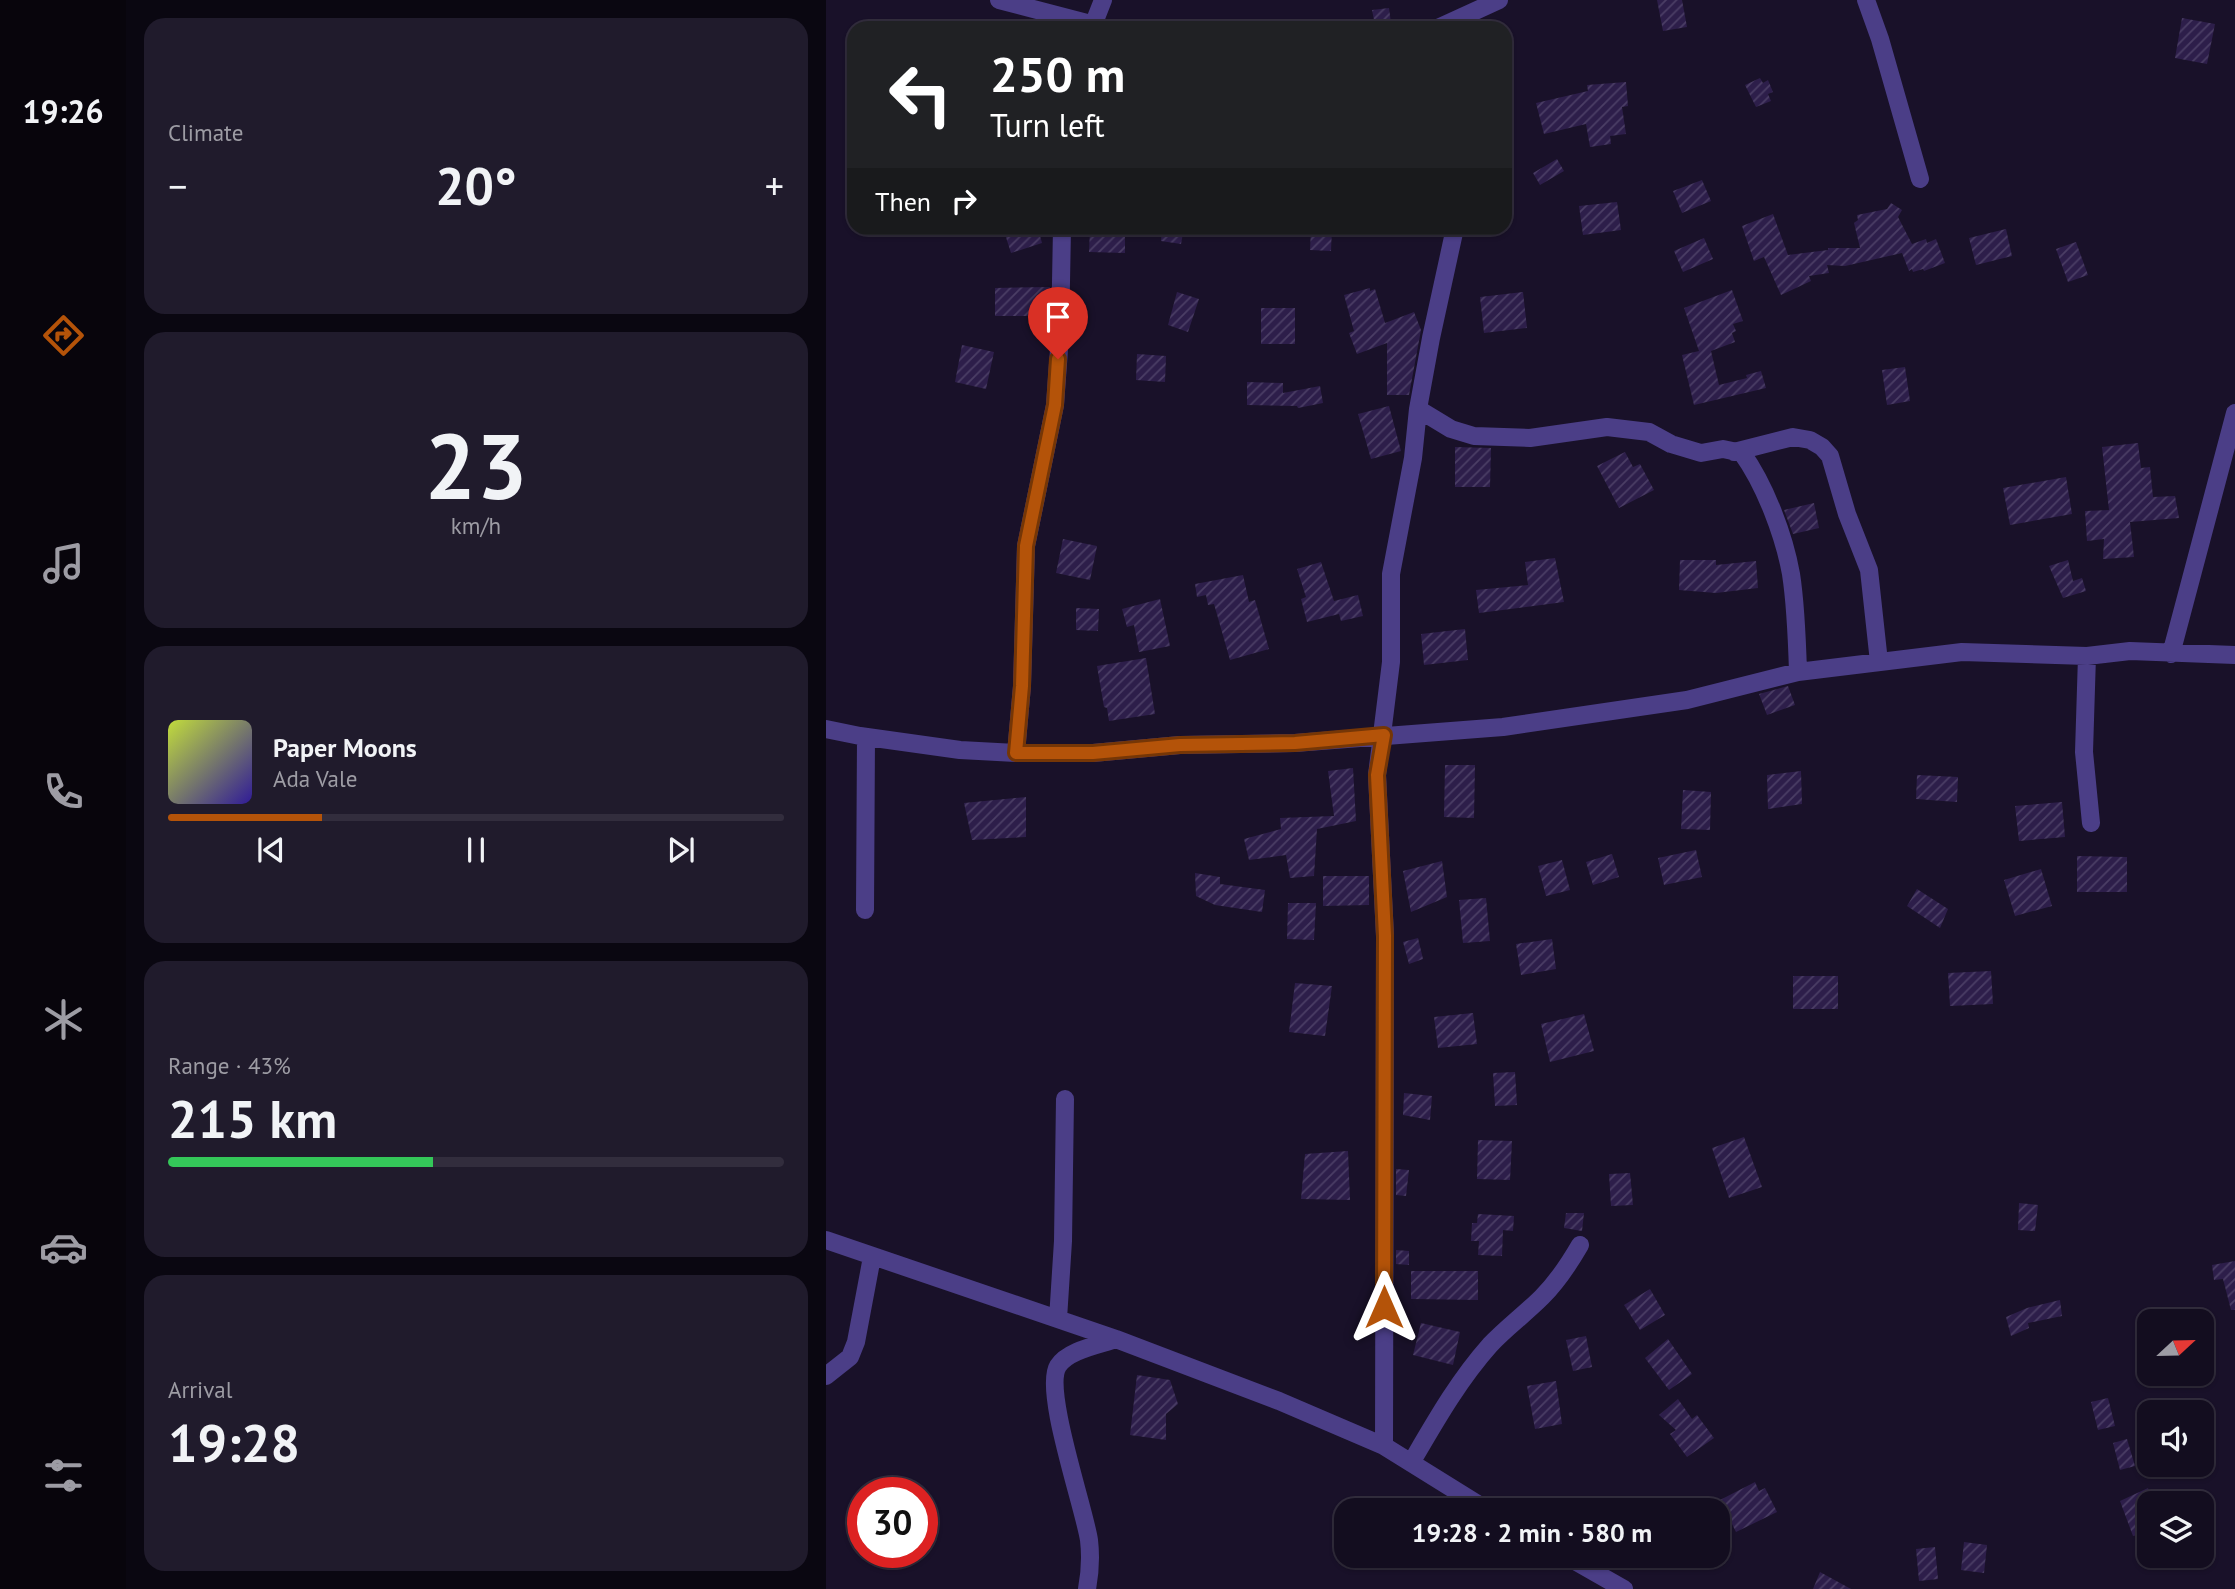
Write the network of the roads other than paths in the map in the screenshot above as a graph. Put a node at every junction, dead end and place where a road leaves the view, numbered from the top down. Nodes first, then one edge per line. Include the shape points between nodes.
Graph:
1 (999, 0) edge
2 (1103, 0) edge
3 (1499, 0) edge
4 (1866, 0) edge
5 (1075, 21) edge
6 (1098, 21) edge
7 (1471, 21) edge
8 (1920, 179) dead end
9 (1062, 235) edge
10 (1454, 235) edge
11 (1418, 410) junction
12 (2235, 413) edge
13 (1734, 452) junction
14 (2171, 654) junction
15 (2235, 655) edge
16 (2087, 656) junction
17 (1879, 662) junction
18 (1798, 672) junction
19 (826, 729) edge
20 (1384, 735) junction
21 (866, 737) junction
22 (1016, 753) junction
23 (2091, 823) dead end
24 (865, 911) dead end
25 (1065, 1098) dead end
26 (826, 1240) edge
27 (1580, 1245) dead end
28 (872, 1256) junction
29 (1058, 1319) junction
30 (1116, 1339) junction
31 (826, 1376) edge
32 (1384, 1446) junction
33 (1411, 1463) junction
34 (1468, 1498) edge
35 (1587, 1568) edge
36 (1087, 1589) edge
37 (1624, 1589) edge

1 - 5 street
2 - 6 street
3 - 7 street
4 - 8 street
9 - 22 street via 1055,405 1026,546
10 - 11 street
11 - 13 street via 1474,436 1531,438 1607,427 1649,432 1701,453
11 - 20 street via 1391,574 1391,662
12 - 14 street
13 - 17 street via 1793,437 1810,440 1830,456 1869,570
13 - 18 street via 1742,453 1756,472 1791,572
14 - 15 street
14 - 16 street
16 - 17 street via 1962,652
16 - 23 street via 2084,752
17 - 18 street
18 - 20 street via 1687,700 1619,711 1478,730
19 - 21 street
20 - 22 street via 1093,753
20 - 32 street via 1377,775 1385,936
21 - 22 street
21 - 24 street
25 - 29 street
26 - 28 street
27 - 33 street via 1541,1297 1489,1346 1449,1399
28 - 29 street
28 - 31 street via 856,1342 850,1357
29 - 30 street
30 - 32 street
30 - 36 street via 1069,1356 1055,1373 1064,1441 1089,1542
32 - 33 street
33 - 34 street
35 - 37 street

